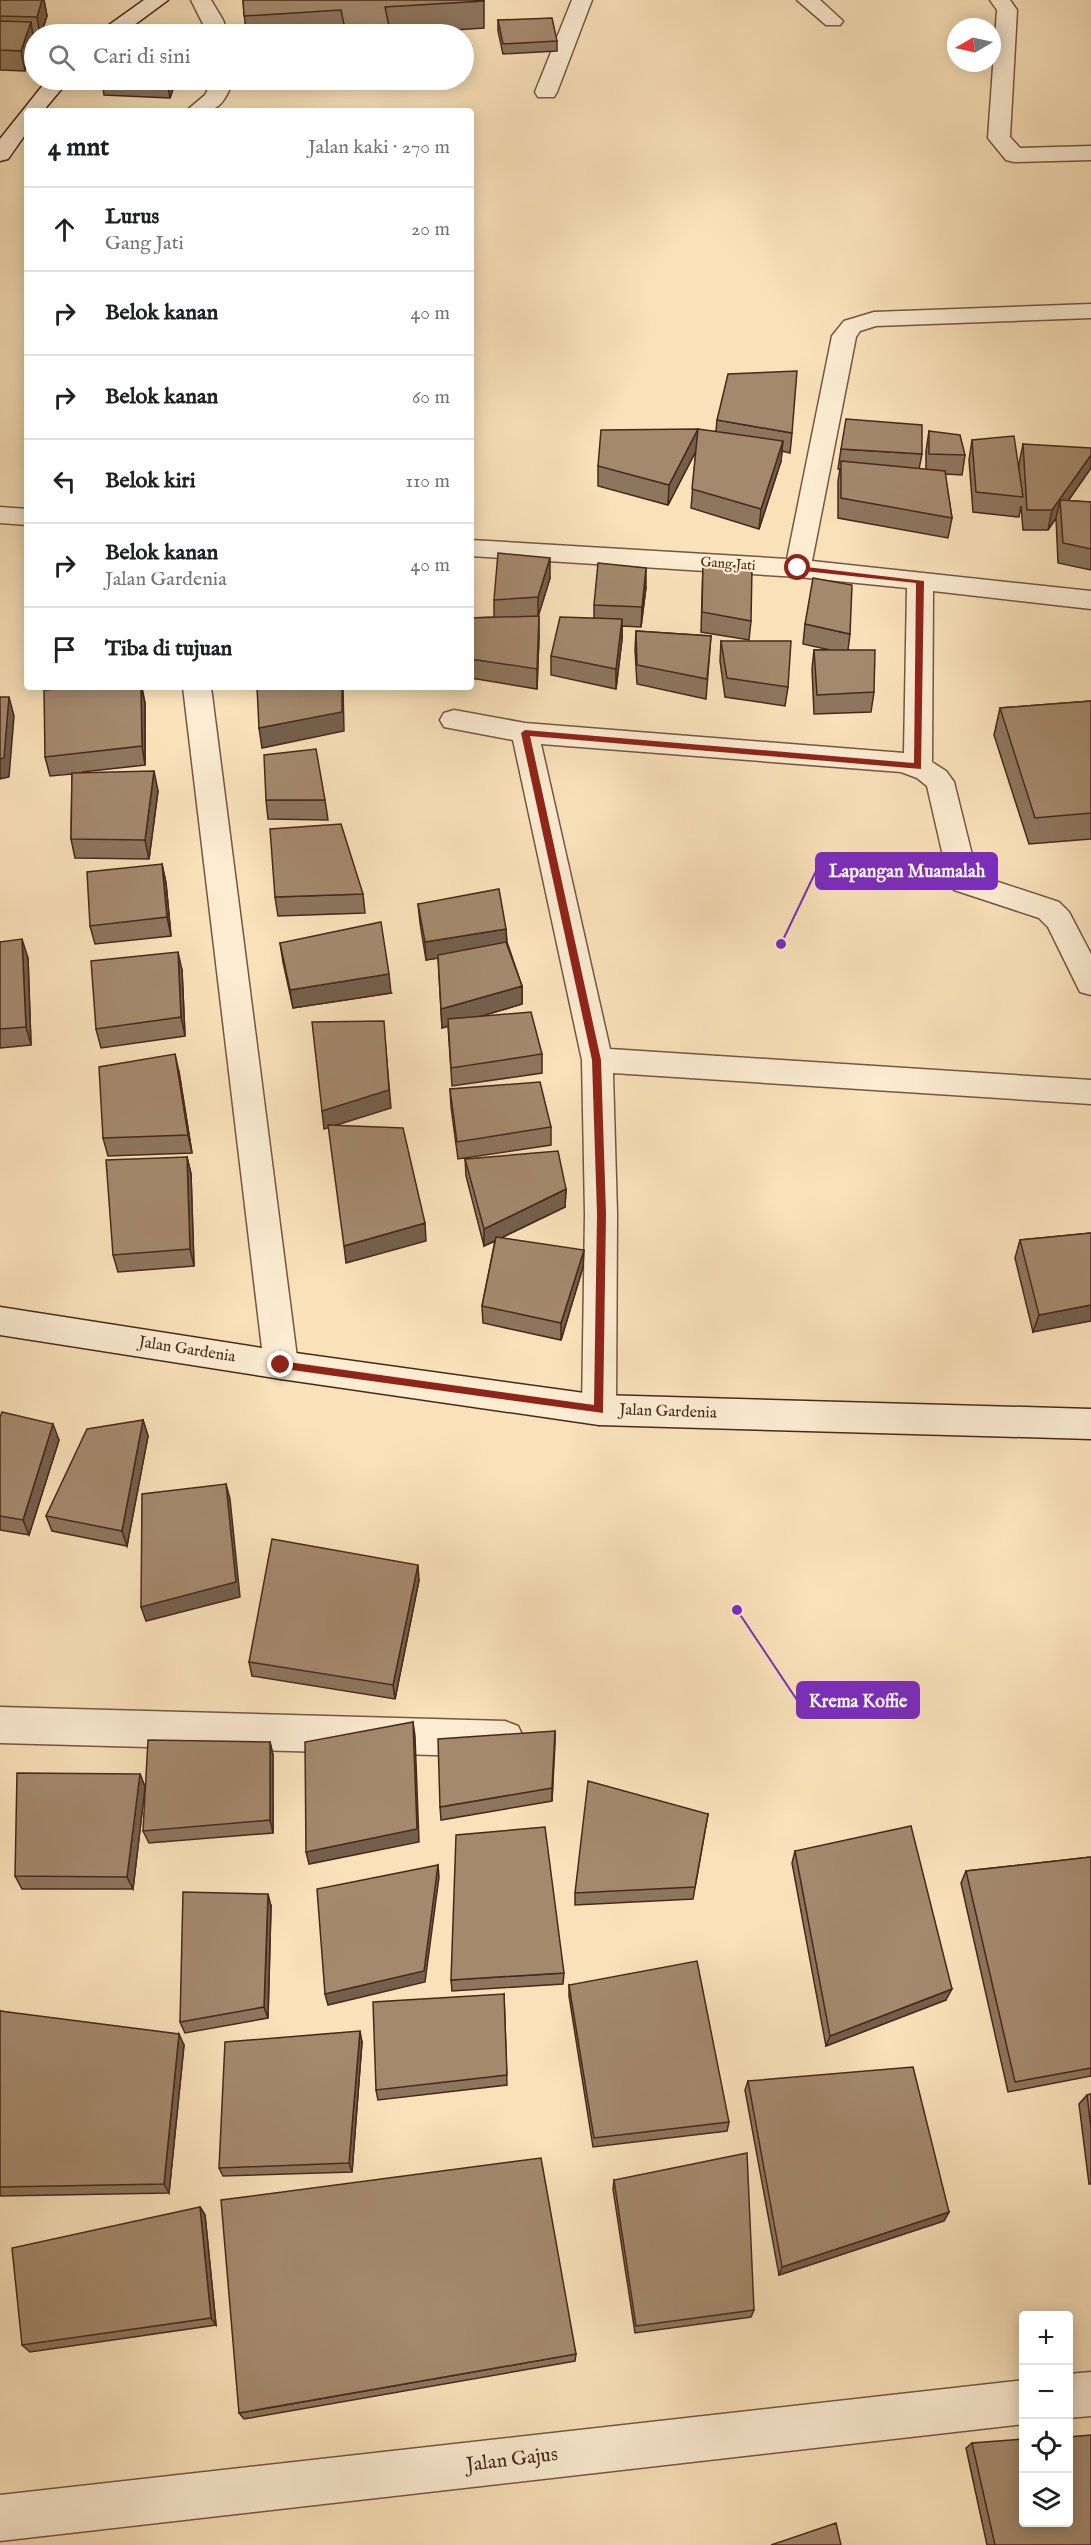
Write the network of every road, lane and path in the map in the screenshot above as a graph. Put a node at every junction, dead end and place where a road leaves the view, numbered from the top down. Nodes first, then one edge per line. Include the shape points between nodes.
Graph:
1 (158, 0) edge
2 (201, 0) edge
3 (582, 0) edge
4 (807, 0) edge
5 (1000, 0) edge
6 (833, 21) dead end
7 (123, 24) edge
8 (214, 24) edge
9 (50, 90) edge
10 (218, 90) edge
11 (546, 92) dead end
12 (36, 108) edge
13 (200, 108) edge
14 (24, 123) edge
15 (1091, 153) edge
16 (0, 154) edge
17 (1091, 311) edge
18 (0, 515) edge
19 (24, 517) edge
20 (474, 548) edge
21 (798, 568) junction
22 (920, 581) junction
23 (1091, 600) edge
24 (197, 690) edge
25 (454, 720) dead end
26 (525, 733) junction
27 (918, 767) junction
28 (1091, 984) edge
29 (597, 1060) junction
30 (1091, 1092) edge
31 (0, 1321) edge
32 (281, 1365) junction
33 (599, 1410) junction
34 (1091, 1424) edge
35 (0, 1725) edge
36 (527, 1739) edge
37 (1091, 2394) edge
38 (1073, 2396) edge
39 (1019, 2402) edge
40 (0, 2518) edge

1 - 7 street
2 - 8 street
3 - 11 street
4 - 6 street
5 - 15 street via 1007,10 999,138 1014,155
9 - 12 street
10 - 13 street via 214,99
14 - 16 street
17 - 21 street via 874,319 852,326 844,336
18 - 19 street
20 - 21 street, Gang Jati
21 - 22 street, Gang Jati
22 - 23 street, Gang Jati
22 - 27 street
24 - 32 street
25 - 26 street
26 - 27 street via 889,761
26 - 29 street
27 - 28 street via 932,772 939,782 964,882 1049,910 1059,920
29 - 30 street
29 - 33 street via 601,1214
31 - 32 street, Jalan Gardenia
32 - 33 street, Jalan Gardenia
33 - 34 street, Jalan Gardenia
35 - 36 street
37 - 38 street
39 - 40 street, Jalan Gajus

